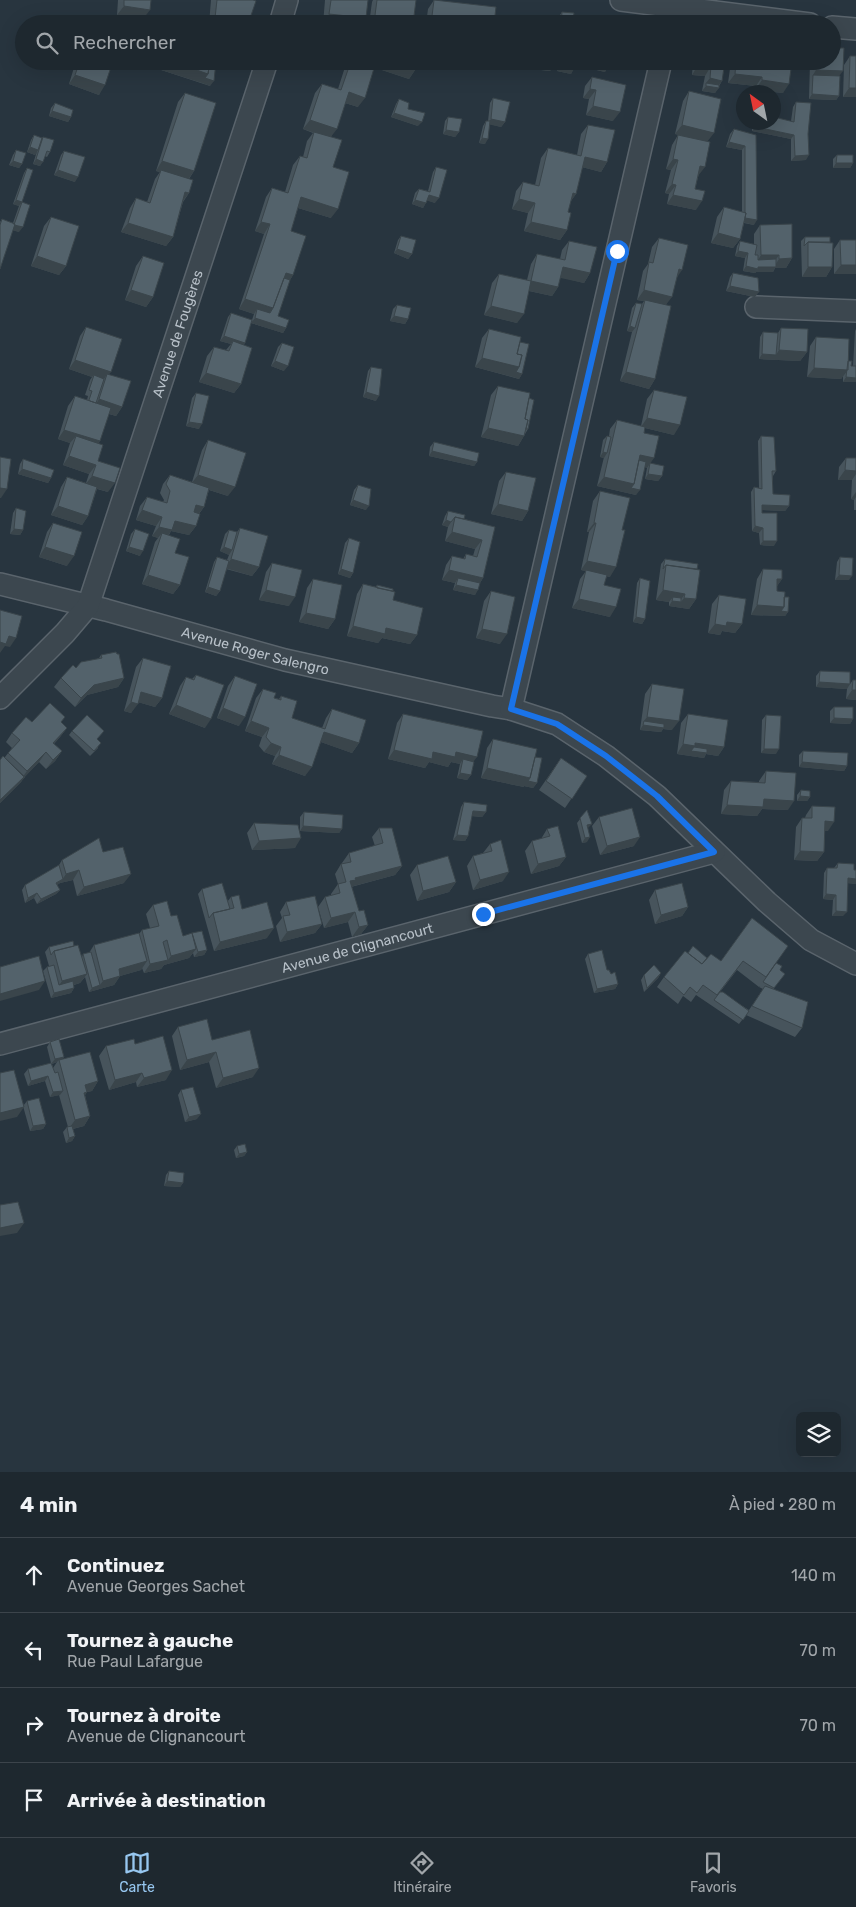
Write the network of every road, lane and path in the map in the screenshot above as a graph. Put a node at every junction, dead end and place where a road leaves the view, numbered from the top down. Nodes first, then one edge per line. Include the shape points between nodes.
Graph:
1 (287, 0) edge
2 (621, 0) edge
3 (673, 10) edge
4 (283, 15) edge
5 (722, 15) edge
6 (841, 28) edge
7 (856, 30) edge
8 (264, 70) edge
9 (659, 70) edge
10 (756, 307) dead end
11 (856, 311) edge
12 (0, 584) edge
13 (88, 606) junction
14 (0, 698) edge
15 (511, 709) junction
16 (714, 852) junction
17 (856, 964) edge
18 (0, 1044) edge

1 - 4 street
2 - 3 street
3 - 5 street
6 - 7 street
8 - 13 street, Avenue de Fougères
9 - 15 street
10 - 11 street
12 - 13 street, Avenue Roger Salengro
13 - 14 street
13 - 15 street, Avenue Roger Salengro via 285,660
15 - 16 street, Avenue Roger Salengro via 557,724 606,756 657,796
16 - 17 street, Avenue Roger Salengro via 811,940
16 - 18 street, Avenue de Clignancourt

